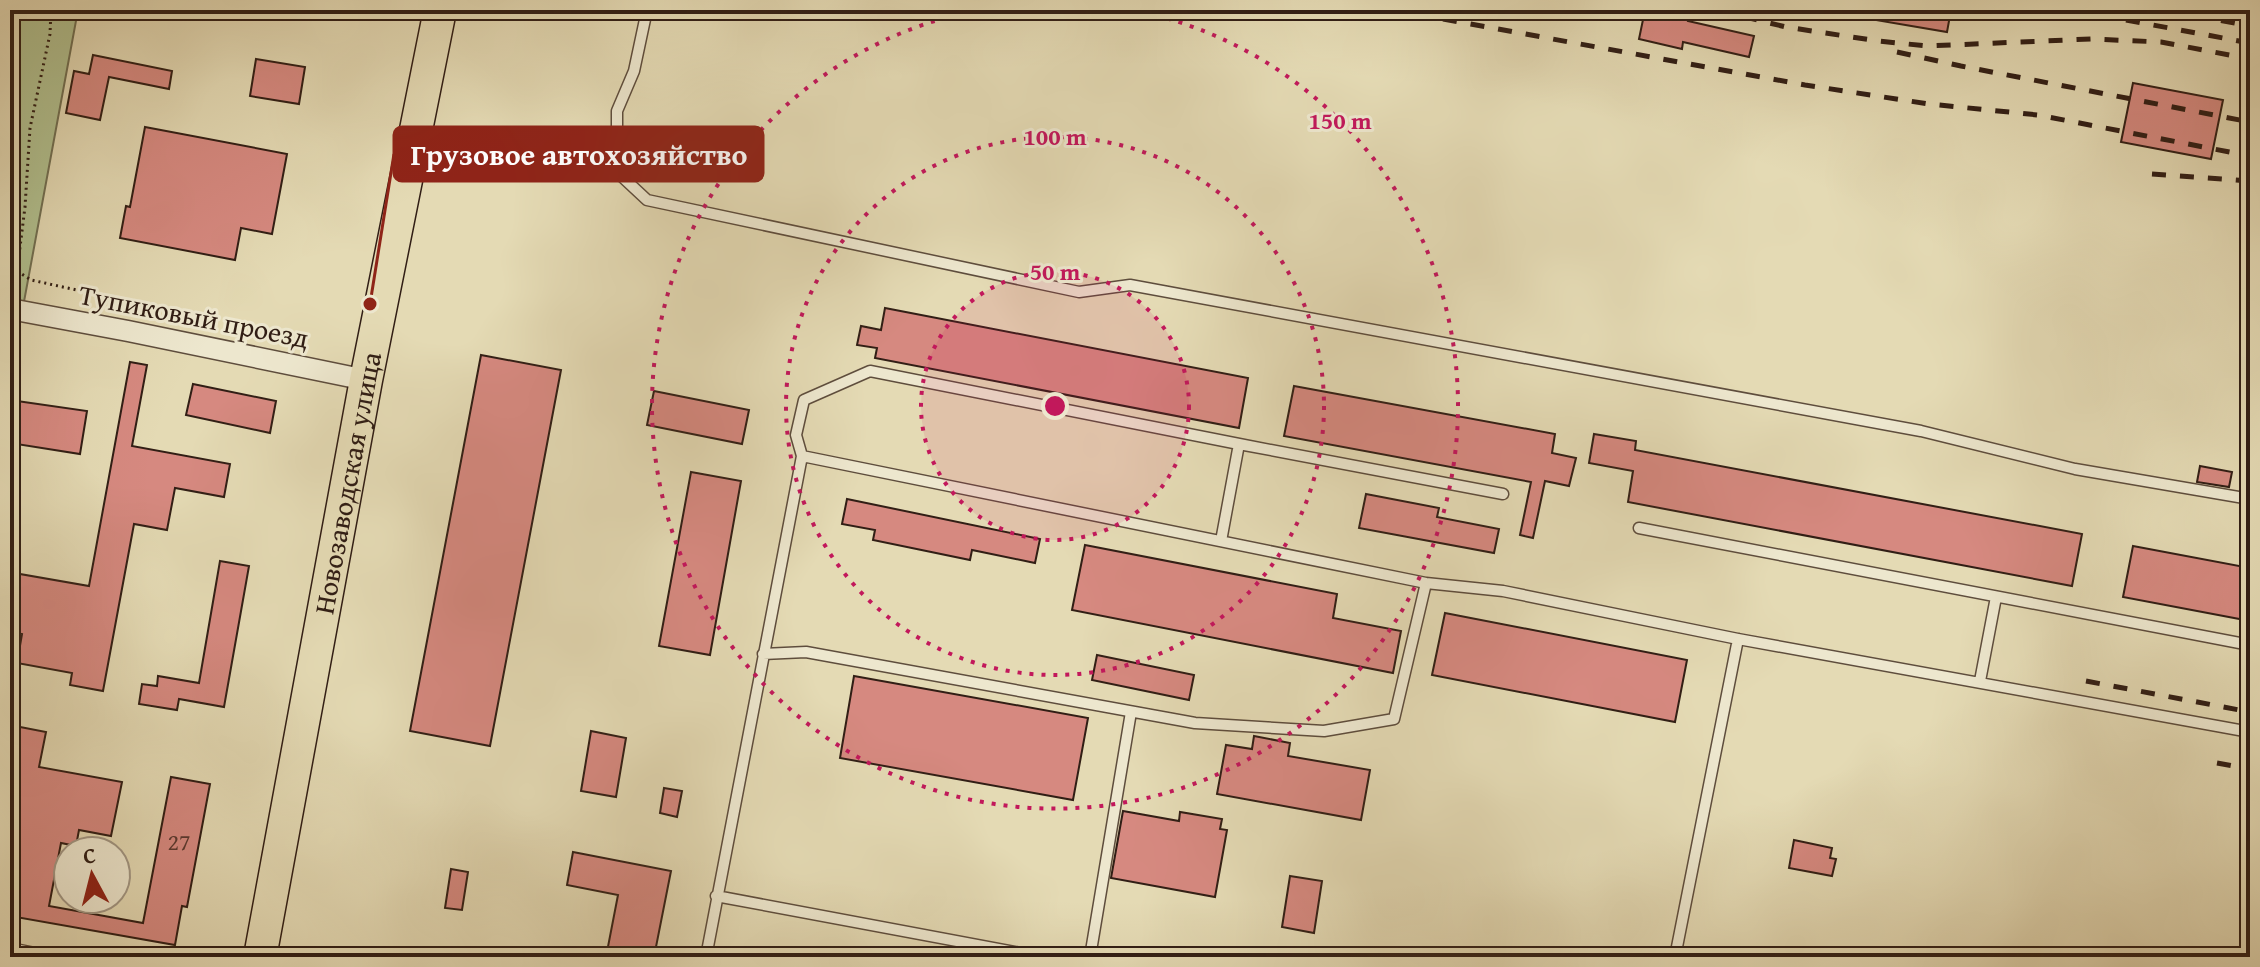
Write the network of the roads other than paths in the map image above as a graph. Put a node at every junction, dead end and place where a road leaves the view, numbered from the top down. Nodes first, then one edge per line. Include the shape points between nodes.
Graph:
1 (440, 10) edge
2 (647, 10) edge
3 (10, 309) edge
4 (366, 380) junction
5 (1239, 444) junction
6 (802, 456) junction
7 (1503, 494) dead end
8 (2250, 499) edge
9 (1639, 528) dead end
10 (1221, 541) junction
11 (1426, 583) junction
12 (1996, 597) junction
13 (1738, 639) junction
14 (2250, 645) edge
15 (763, 654) junction
16 (1980, 681) junction
17 (1131, 712) junction
18 (2250, 732) edge
19 (716, 896) junction
20 (10, 948) edge
21 (55, 957) edge
22 (260, 957) edge
23 (706, 957) edge
24 (1042, 957) edge
25 (1090, 957) edge
26 (1675, 957) edge

1 - 4 main road, Новозаводская улица
2 - 8 lane via 634,71 617,111 617,172 647,200 1079,292 1130,285 1921,431 2075,469
3 - 4 street, Тупиковый проезд
4 - 22 main road, Новозаводская улица
5 - 6 lane via 870,371 804,400 796,435
5 - 7 lane
5 - 10 lane
6 - 10 lane
6 - 15 lane
9 - 12 lane
10 - 11 lane
11 - 13 lane via 1503,591
11 - 17 lane via 1394,719 1324,731 1195,723
12 - 14 lane
12 - 16 lane
13 - 16 lane
13 - 26 lane
15 - 17 lane via 806,652
15 - 19 lane
16 - 18 lane
17 - 25 lane
19 - 23 lane
19 - 24 lane
20 - 21 lane

